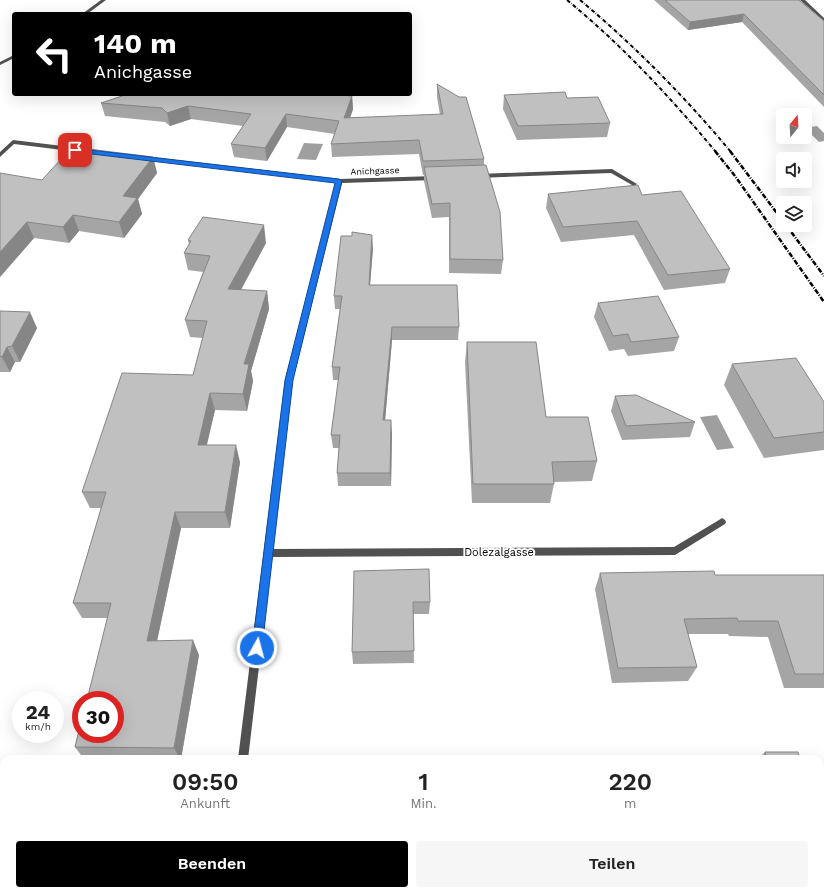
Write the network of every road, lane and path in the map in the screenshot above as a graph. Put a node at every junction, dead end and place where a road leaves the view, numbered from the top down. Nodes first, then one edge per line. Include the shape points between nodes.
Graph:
1 (104, 0) edge
2 (802, 0) edge
3 (87, 12) edge
4 (824, 20) edge
5 (12, 57) edge
6 (0, 64) edge
7 (83, 151) edge
8 (0, 155) edge
9 (137, 157) edge
10 (471, 176) edge
11 (440, 177) edge
12 (339, 181) junction
13 (634, 184) edge
14 (722, 522) dead end
15 (269, 553) junction
16 (244, 755) edge

1 - 3 street
2 - 4 street
5 - 6 street
7 - 8 street via 13,142
9 - 12 street, Anichgasse
10 - 13 street via 612,171
11 - 12 street, Anichgasse
12 - 15 street via 289,380
14 - 15 street, Dolezalgasse via 675,551
15 - 16 street

